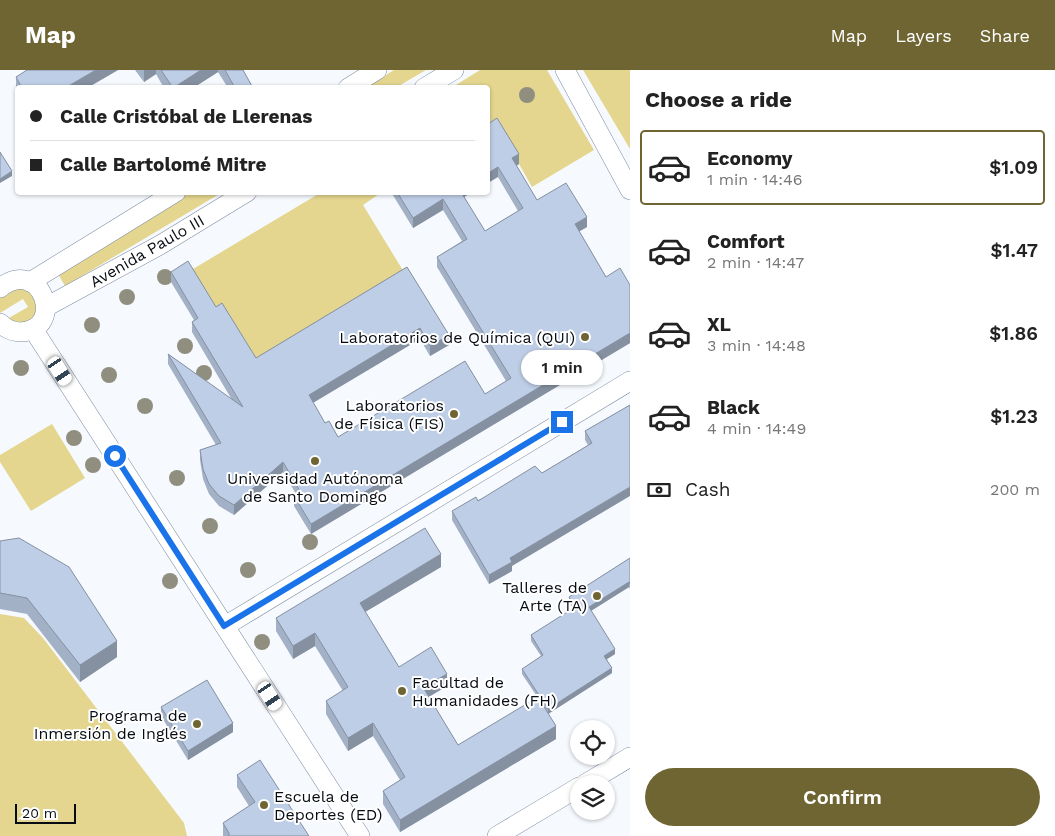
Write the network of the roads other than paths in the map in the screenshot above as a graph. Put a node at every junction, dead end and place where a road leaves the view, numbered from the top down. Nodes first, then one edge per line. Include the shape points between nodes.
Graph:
1 (377, 70) edge
2 (454, 70) edge
3 (565, 70) edge
4 (353, 85) edge
5 (429, 85) edge
6 (630, 190) edge
7 (171, 195) edge
8 (243, 195) edge
9 (2, 281) edge
10 (30, 282) junction
11 (46, 308) junction
12 (33, 329) junction
13 (3, 330) edge
14 (630, 381) edge
15 (224, 626) junction
16 (630, 757) edge
17 (600, 775) edge
18 (570, 792) edge
19 (360, 836) edge
20 (497, 836) edge

1 - 4 street
2 - 5 street
3 - 6 street
7 - 10 street, Avenida Paulo III
8 - 11 street, Avenida Paulo III
9 - 10 street
10 - 11 street via 42,292
11 - 12 street via 42,320
12 - 13 street
12 - 15 street
14 - 15 street
15 - 19 street
16 - 17 street
18 - 20 street

